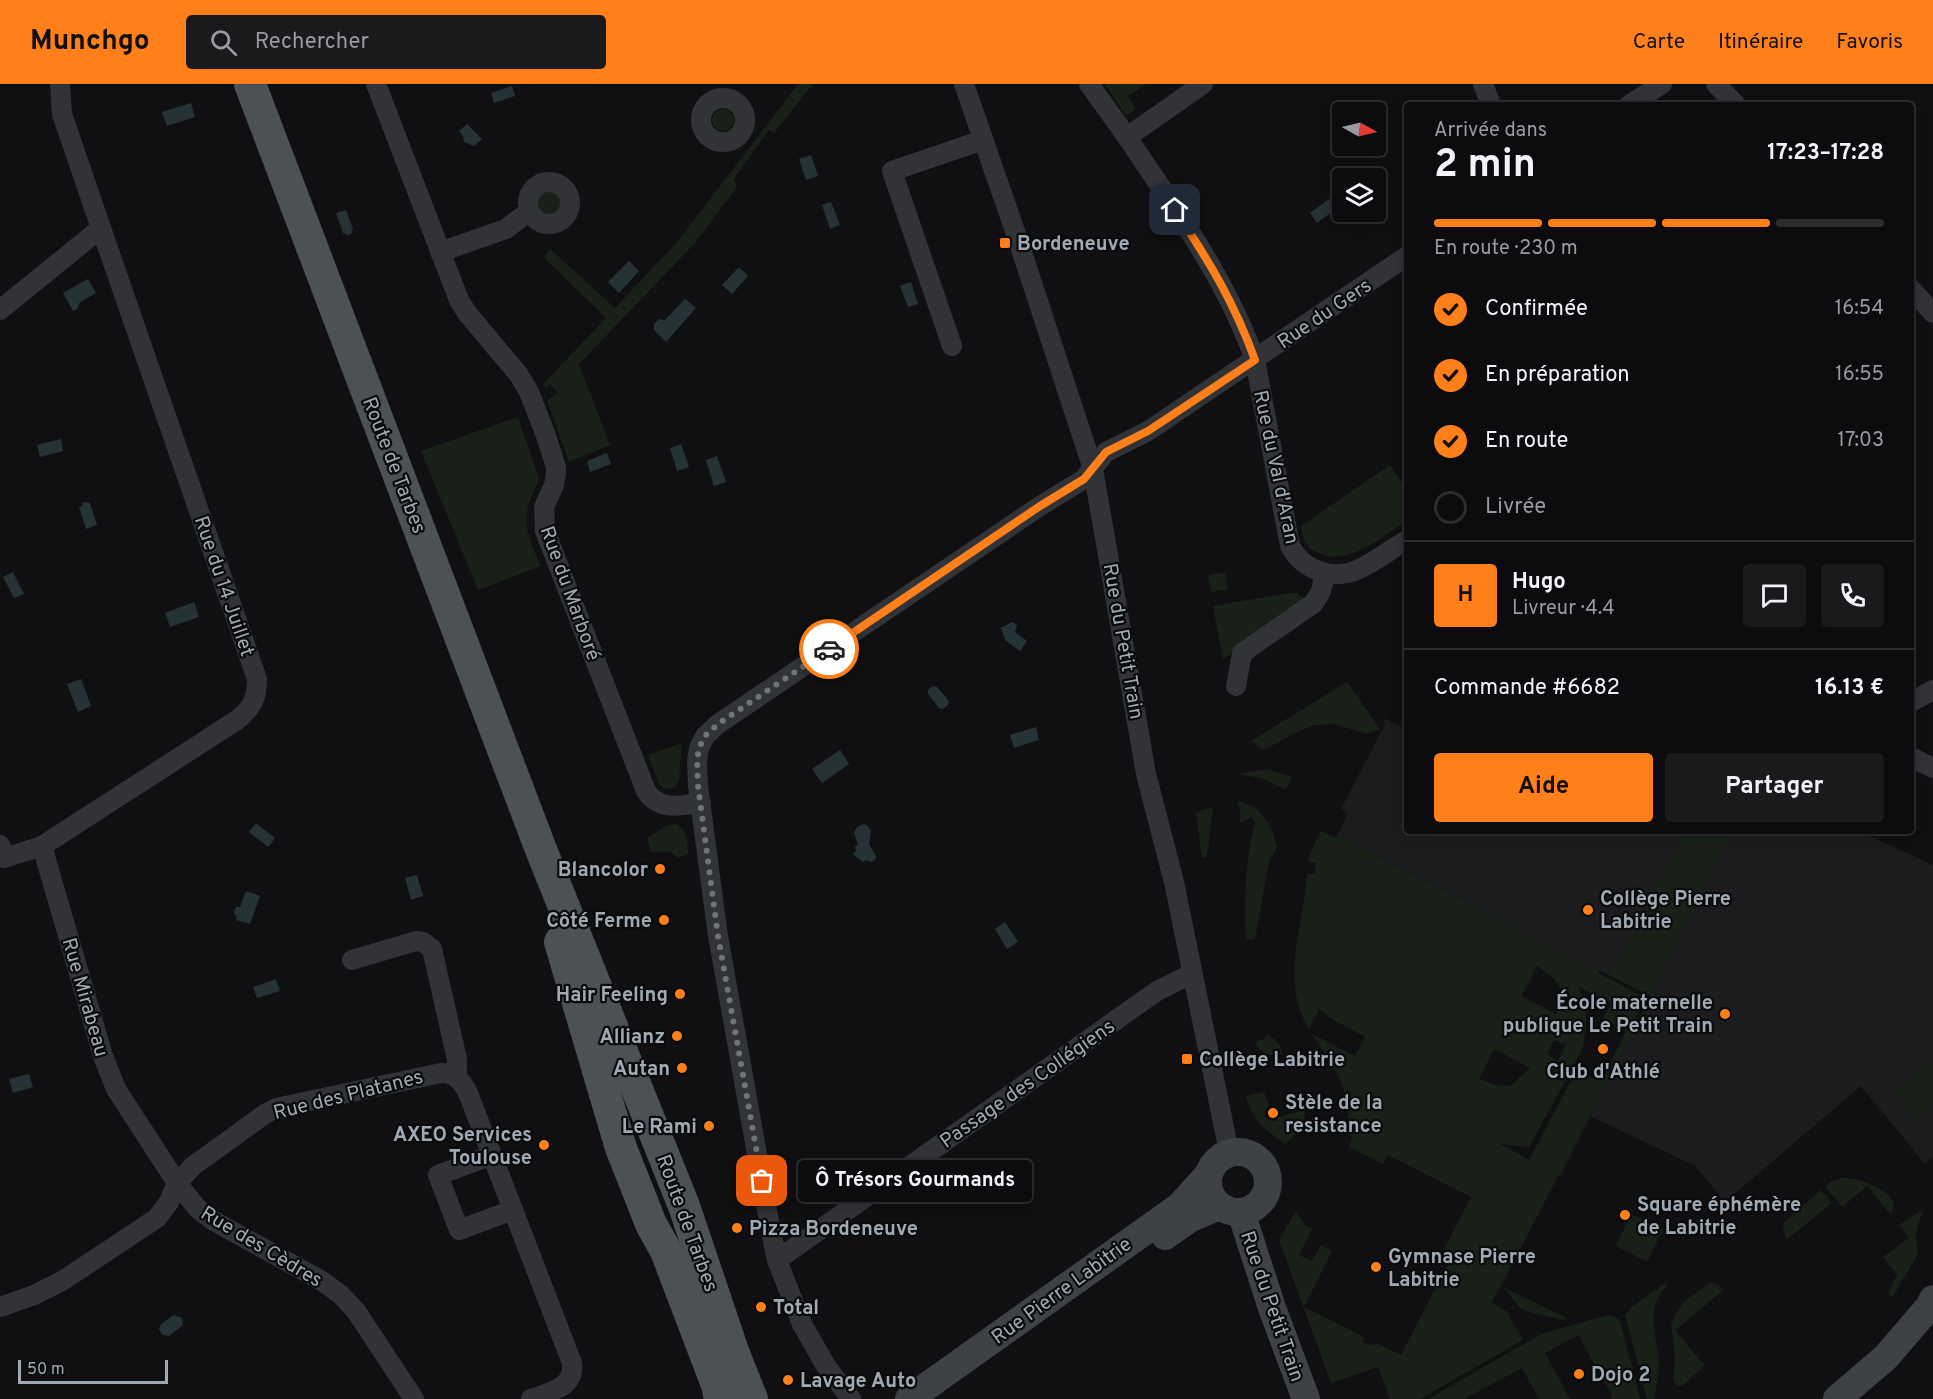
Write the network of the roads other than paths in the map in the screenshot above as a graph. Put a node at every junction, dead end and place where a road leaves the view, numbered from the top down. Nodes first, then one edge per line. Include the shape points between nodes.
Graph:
1 (60, 84) edge
2 (250, 84) edge
3 (376, 84) edge
4 (964, 84) edge
5 (1089, 84) edge
6 (1203, 84) edge
7 (1483, 84) edge
8 (1662, 84) edge
9 (1716, 84) edge
10 (1490, 102) edge
11 (1634, 102) edge
12 (1733, 102) edge
13 (1127, 137) junction
14 (983, 140) junction
15 (529, 212) dead end
16 (101, 228) junction
17 (440, 252) junction
18 (1404, 258) edge
19 (1914, 292) edge
20 (0, 310) edge
21 (1933, 312) edge
22 (952, 346) dead end
23 (1255, 360) junction
24 (1093, 469) junction
25 (1404, 542) edge
26 (1324, 573) junction
27 (1236, 686) dead end
28 (1933, 690) edge
29 (1914, 700) edge
30 (1914, 759) edge
31 (1933, 768) edge
32 (700, 803) junction
33 (42, 846) junction
34 (540, 847) junction
35 (1, 854) edge
36 (352, 960) dead end
37 (1193, 976) junction
38 (458, 1078) junction
39 (1229, 1152) junction
40 (492, 1155) junction
41 (1208, 1175) junction
42 (177, 1183) junction
43 (1230, 1209) junction
44 (513, 1210) junction
45 (777, 1260) junction
46 (1933, 1299) edge
47 (0, 1307) edge
48 (407, 1397) edge
49 (531, 1399) edge
50 (720, 1399) edge
51 (752, 1399) edge
52 (851, 1399) edge
53 (909, 1399) edge
54 (936, 1399) edge
55 (1306, 1399) edge
56 (1838, 1399) edge

1 - 16 street, Rue du 14 Juillet via 62,114
2 - 34 main road, Route de Tarbes
3 - 17 street, Rue du Marboré
4 - 14 street, Rue du Petit Train
5 - 13 street, Rue du Val d'Aran
6 - 13 street
7 - 10 street
8 - 11 street
9 - 12 street
13 - 23 street, Rue du Val d'Aran via 1212,265
14 - 22 street via 892,171
14 - 24 street, Rue du Petit Train
15 - 17 street via 506,229
16 - 20 street
16 - 33 street, Rue du 14 Juillet via 253,669 257,692 254,703 237,720
17 - 32 street, Rue du Marboré via 459,300 519,375 536,411 556,468 554,485 544,507 545,531 646,790 662,804
18 - 23 street, Rue du Gers
19 - 21 street
23 - 24 street, Rue du Gers via 1148,431 1106,452
23 - 26 street, Rue du Val d'Aran via 1288,542 1299,560
24 - 32 street, Rue du Gers via 1084,479 718,724 705,736 698,755
24 - 37 street, Rue du Petit Train via 1146,774
25 - 26 street via 1359,569
26 - 27 street via 1314,603 1242,653
28 - 29 street
30 - 31 street
32 - 45 street, Rue du Gers via 725,979
33 - 35 street
33 - 42 street, Rue Mirabeau via 107,1067 116,1089
34 - 50 main road, Route de Tarbes via 555,925 621,1148 670,1262
34 - 51 main road, Route de Tarbes via 684,1206
36 - 38 street via 416,941 432,949
37 - 39 street, Rue du Petit Train
37 - 45 street, Passage des Collégiens via 1157,991
38 - 40 street via 468,1093
38 - 42 street, Rue des Platanes via 435,1074 276,1108 193,1166
39 - 41 street via 1212,1165
39 - 43 street via 1248,1153 1262,1164 1268,1183 1266,1193 1252,1209
40 - 44 street
40 - 44 street via 438,1174 459,1230
41 - 43 street via 1211,1198
41 - 53 street, Rue Pierre Labitrie via 1180,1206
42 - 47 street via 157,1218 62,1281
42 - 48 street, Rue des Cèdres via 212,1220 341,1295 356,1311
43 - 54 street, Rue Pierre Labitrie via 1189,1219
43 - 55 street, Rue du Petit Train
44 - 49 street via 572,1367 567,1383
45 - 52 street, Rue du Gers via 802,1324
46 - 56 street via 1886,1357

